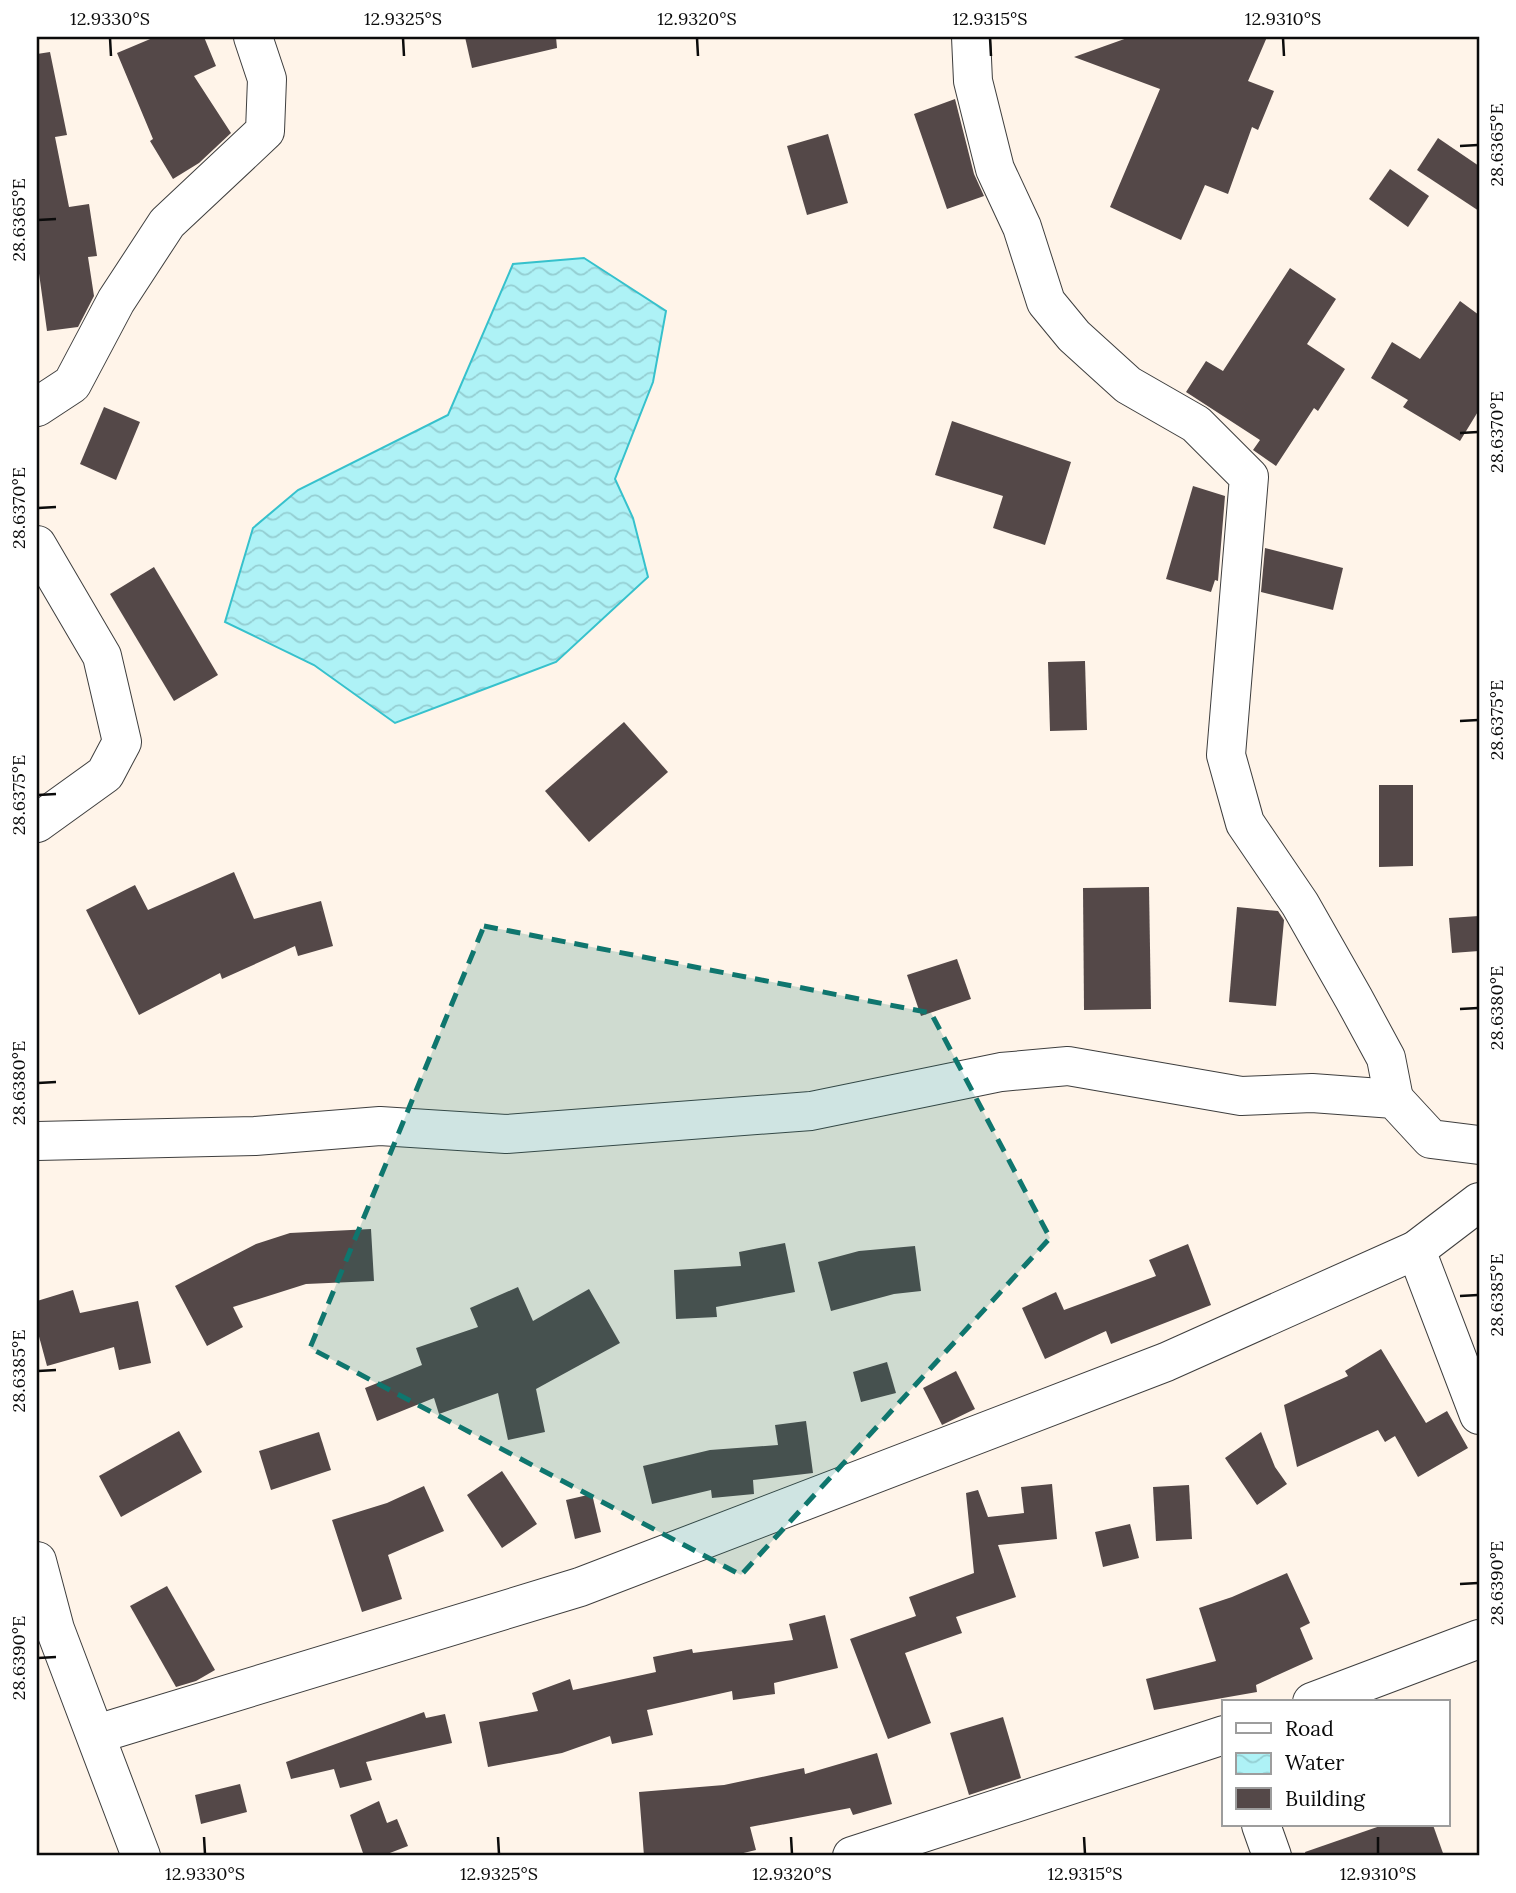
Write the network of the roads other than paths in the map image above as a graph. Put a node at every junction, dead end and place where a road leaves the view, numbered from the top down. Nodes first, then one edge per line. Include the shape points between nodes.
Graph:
1 (253, 37) edge
2 (971, 37) edge
3 (37, 407) edge
4 (37, 545) edge
5 (37, 823) edge
6 (1394, 1099) junction
7 (37, 1141) edge
8 (1479, 1145) edge
9 (1479, 1202) edge
10 (1416, 1250) junction
11 (1479, 1415) edge
12 (37, 1562) edge
13 (1479, 1639) edge
14 (1317, 1700) edge
15 (97, 1734) junction
16 (1222, 1736) edge
17 (1261, 1826) edge
18 (908, 1848) edge
19 (141, 1856) edge
20 (852, 1856) edge
21 (1272, 1856) edge

1 - 3 street via 267,79 265,131 167,223 116,301 72,384
2 - 6 street via 974,81 995,169 1022,227 1046,303 1074,336 1128,384 1196,424 1249,477 1226,755 1245,823 1300,904 1386,1058
4 - 5 street via 102,656 122,742 105,774
6 - 7 street via 1312,1093 1241,1096 1069,1066 1001,1072 811,1111 506,1134 380,1126 255,1136
6 - 8 street via 1431,1139
9 - 10 street
10 - 11 street
10 - 15 street via 1166,1362 580,1587
12 - 15 street via 55,1629
13 - 14 street
15 - 19 street
16 - 18 street
17 - 21 street
18 - 20 street

